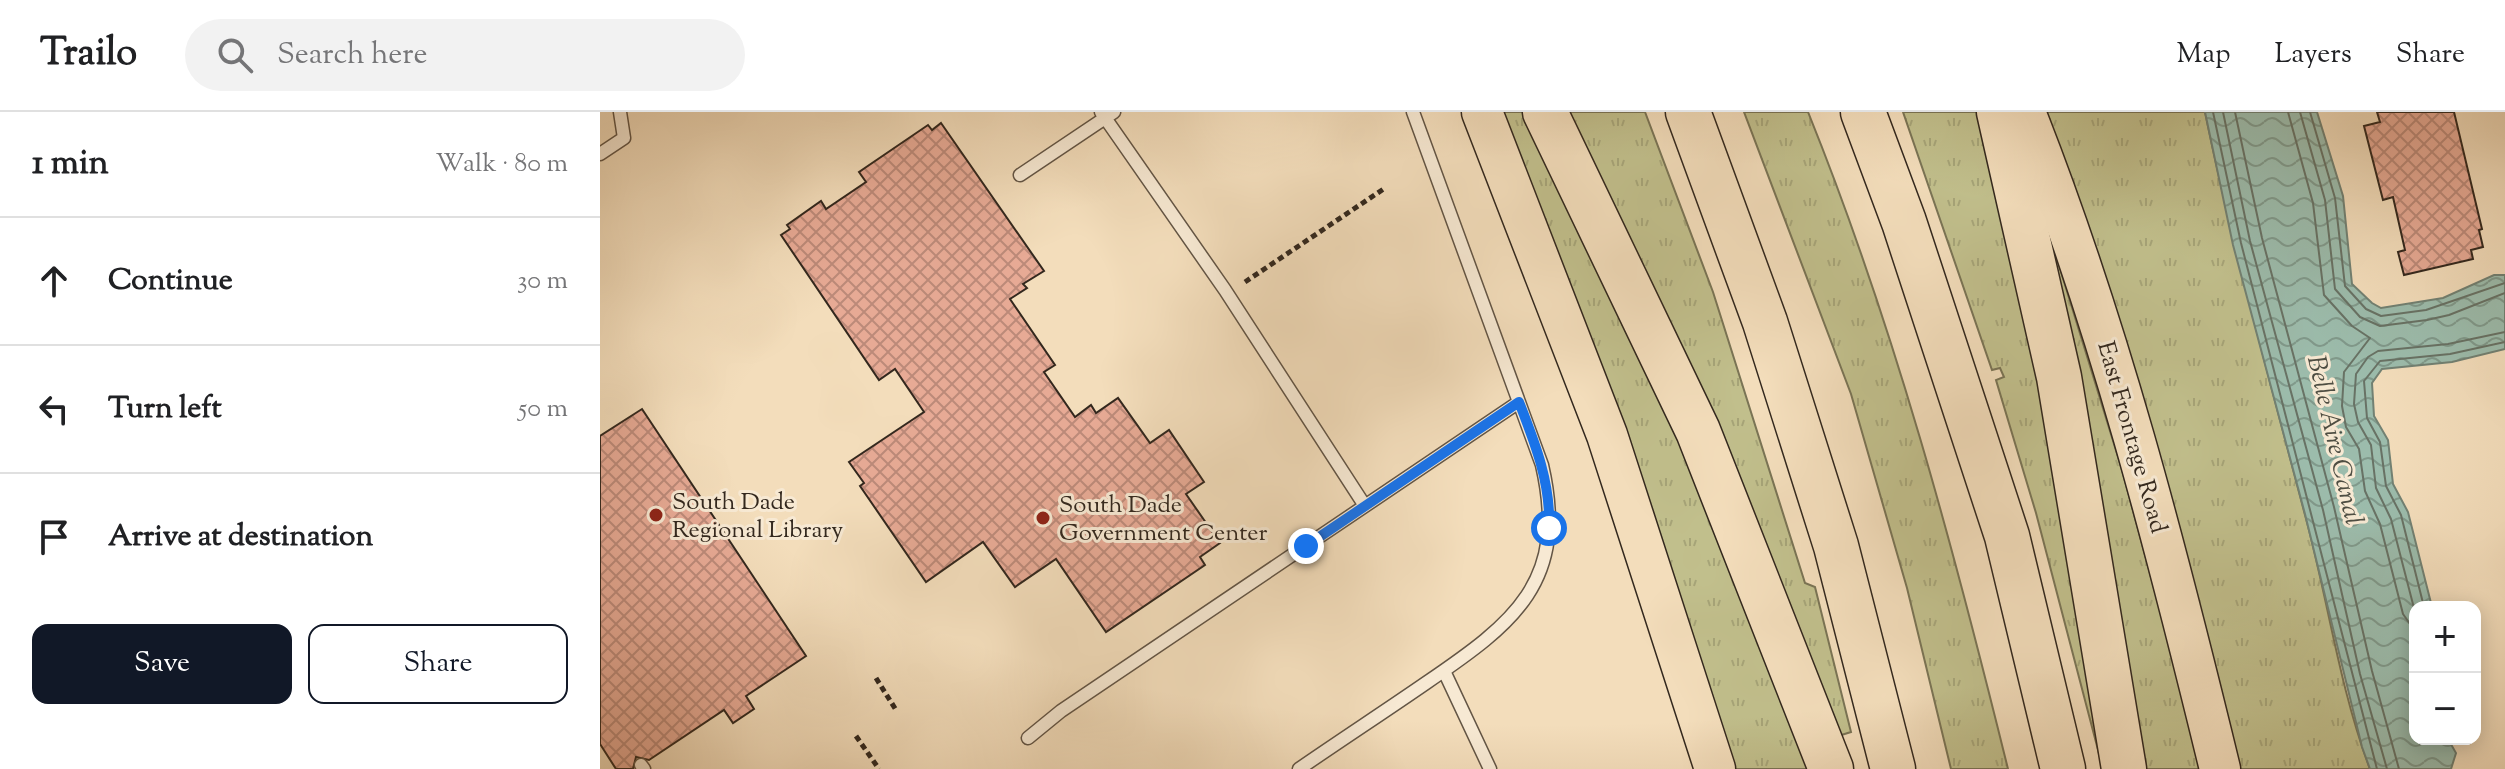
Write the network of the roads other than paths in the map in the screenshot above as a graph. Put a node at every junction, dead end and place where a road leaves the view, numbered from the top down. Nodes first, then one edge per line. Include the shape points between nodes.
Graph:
1 (619, 112) edge
2 (1413, 112) edge
3 (1474, 112) edge
4 (1482, 112) edge
5 (1545, 112) edge
6 (1688, 112) edge
7 (1863, 112) edge
8 (1999, 112) edge
9 (2025, 112) edge
10 (1107, 114) edge
11 (600, 154) edge
12 (1497, 157) junction
13 (1020, 175) dead end
14 (1519, 402) junction
15 (1365, 506) junction
16 (1444, 671) junction
17 (1028, 738) dead end
18 (1299, 769) edge
19 (1490, 769) edge
20 (1715, 769) edge
21 (1831, 769) edge
22 (1893, 769) edge
23 (2063, 769) edge
24 (2124, 769) edge
25 (2220, 769) edge

1 - 11 lane via 624,138
2 - 14 lane
3 - 12 main road
4 - 12 main road
5 - 21 highway via 1698,431
6 - 22 highway via 1765,322 1836,546
7 - 23 highway via 2007,536
8 - 24 highway via 2059,377
9 - 25 main road, East Frontage Road via 2084,272 2139,452
10 - 13 lane
10 - 15 lane
12 - 20 main road via 1607,435
14 - 15 lane
14 - 16 lane via 1548,490 1542,566 1506,625
15 - 17 lane
16 - 18 lane
16 - 19 lane

